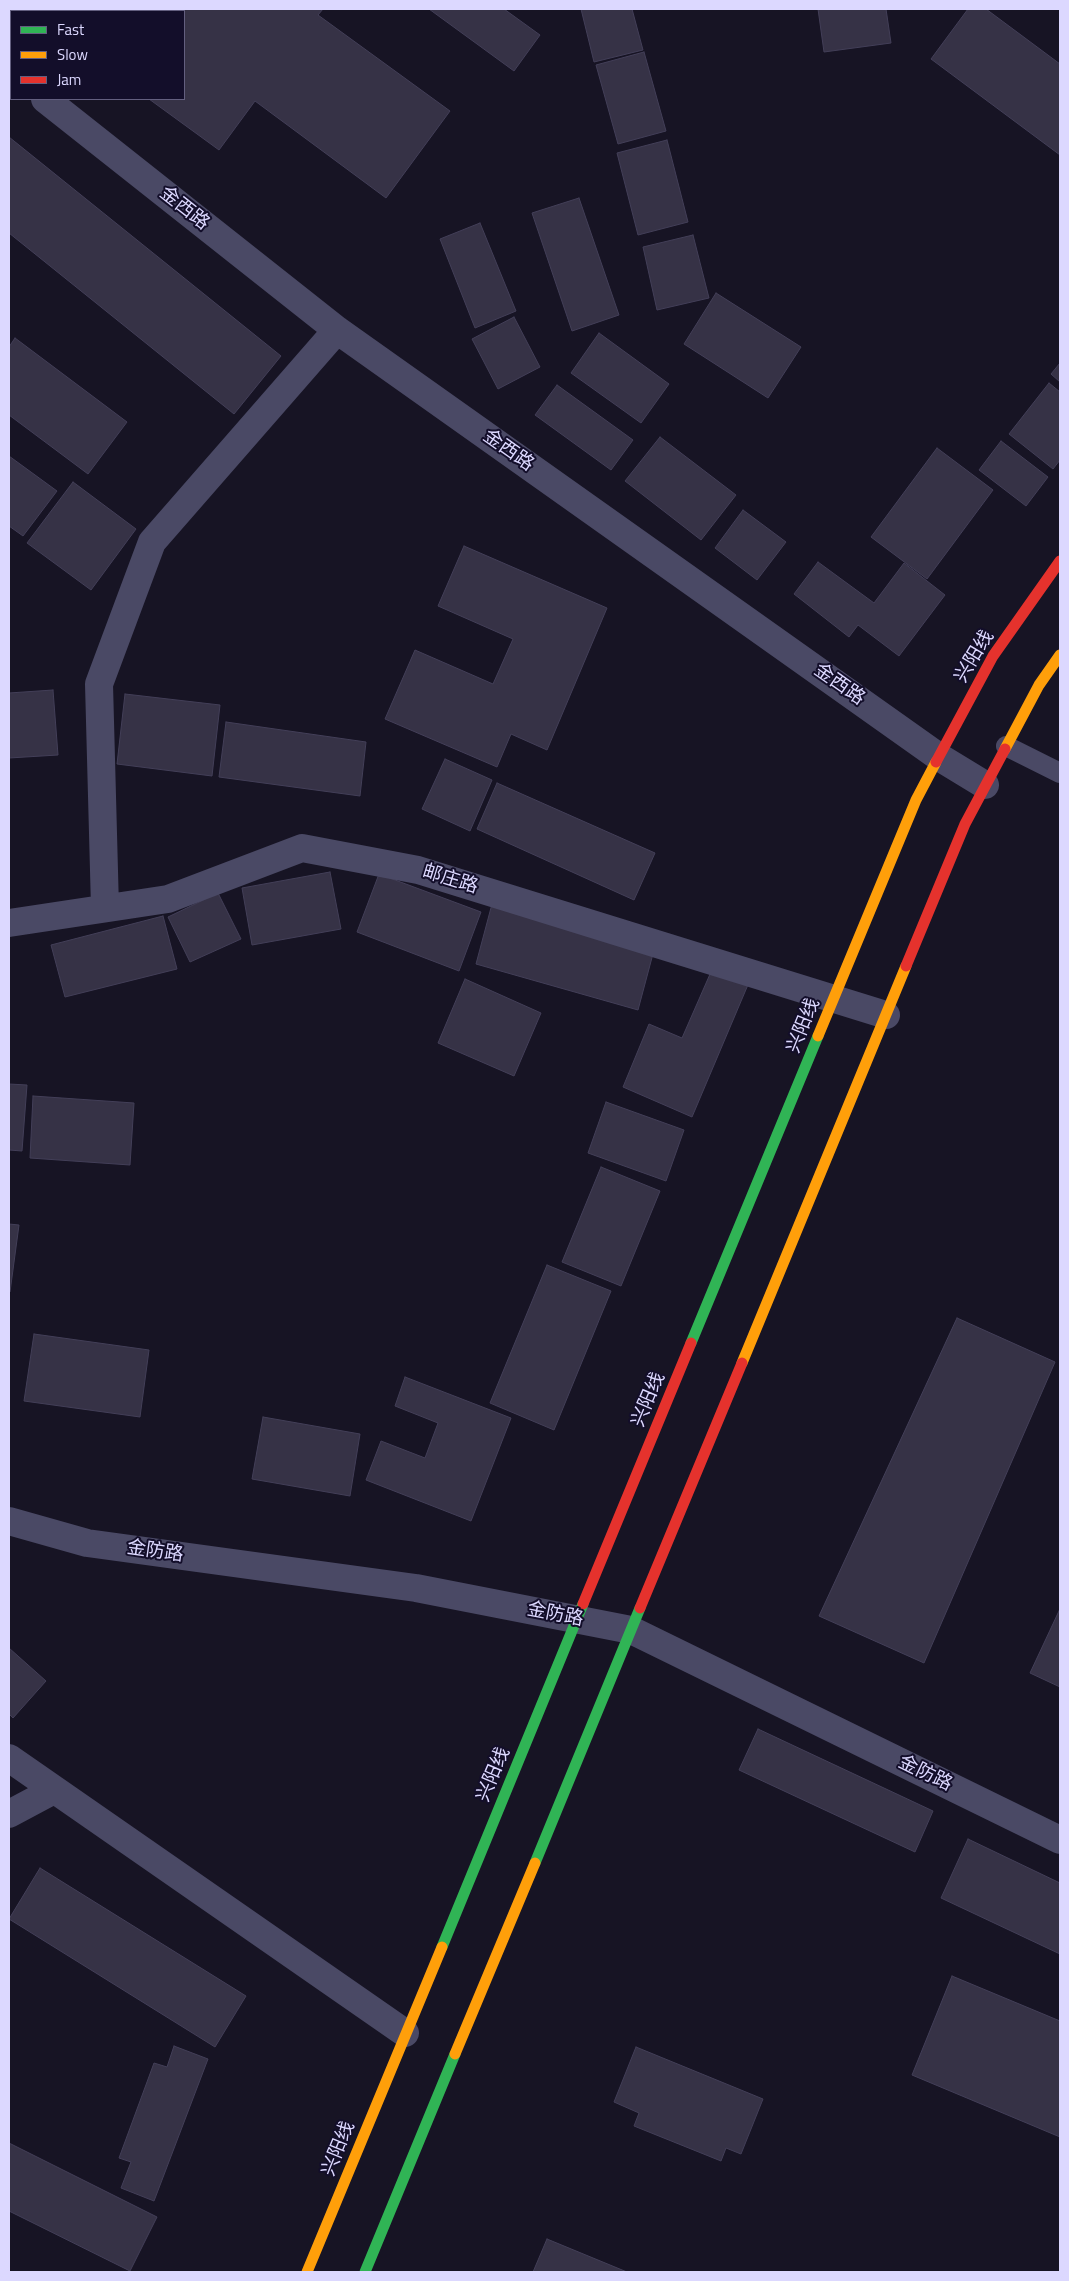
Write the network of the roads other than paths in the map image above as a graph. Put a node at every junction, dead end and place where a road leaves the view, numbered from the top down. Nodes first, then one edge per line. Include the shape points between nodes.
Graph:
1 (46, 100) edge
2 (337, 330) junction
3 (1060, 561) edge
4 (1060, 655) edge
5 (1006, 746) junction
6 (939, 757) junction
7 (1060, 773) edge
8 (985, 785) junction
9 (104, 908) junction
10 (9, 922) edge
11 (834, 999) junction
12 (886, 1015) junction
13 (9, 1521) edge
14 (577, 1619) junction
15 (631, 1630) junction
16 (9, 1758) edge
17 (54, 1790) junction
18 (9, 1814) edge
19 (1060, 1840) edge
20 (405, 2033) junction
21 (306, 2272) edge
22 (365, 2272) edge

1 - 2 street, 金西路
2 - 6 street, 金西路
2 - 9 street via 152,542 99,684
3 - 6 highway, 兴阳线 via 993,656
4 - 5 highway via 1039,685
5 - 7 lane
5 - 8 highway
6 - 8 street, 金西路
6 - 11 highway, 兴阳线 via 916,800
8 - 12 highway via 965,824
9 - 10 street, 邮庄路
9 - 11 street, 邮庄路 via 168,898 302,848 418,870
11 - 12 street, 邮庄路
11 - 14 highway, 兴阳线
12 - 15 highway
13 - 14 street, 金防路 via 87,1543 416,1588
14 - 15 street, 金防路
14 - 20 highway, 兴阳线
15 - 19 street, 金防路
15 - 22 highway
16 - 17 street
17 - 18 street
17 - 20 street
20 - 21 highway, 兴阳线

